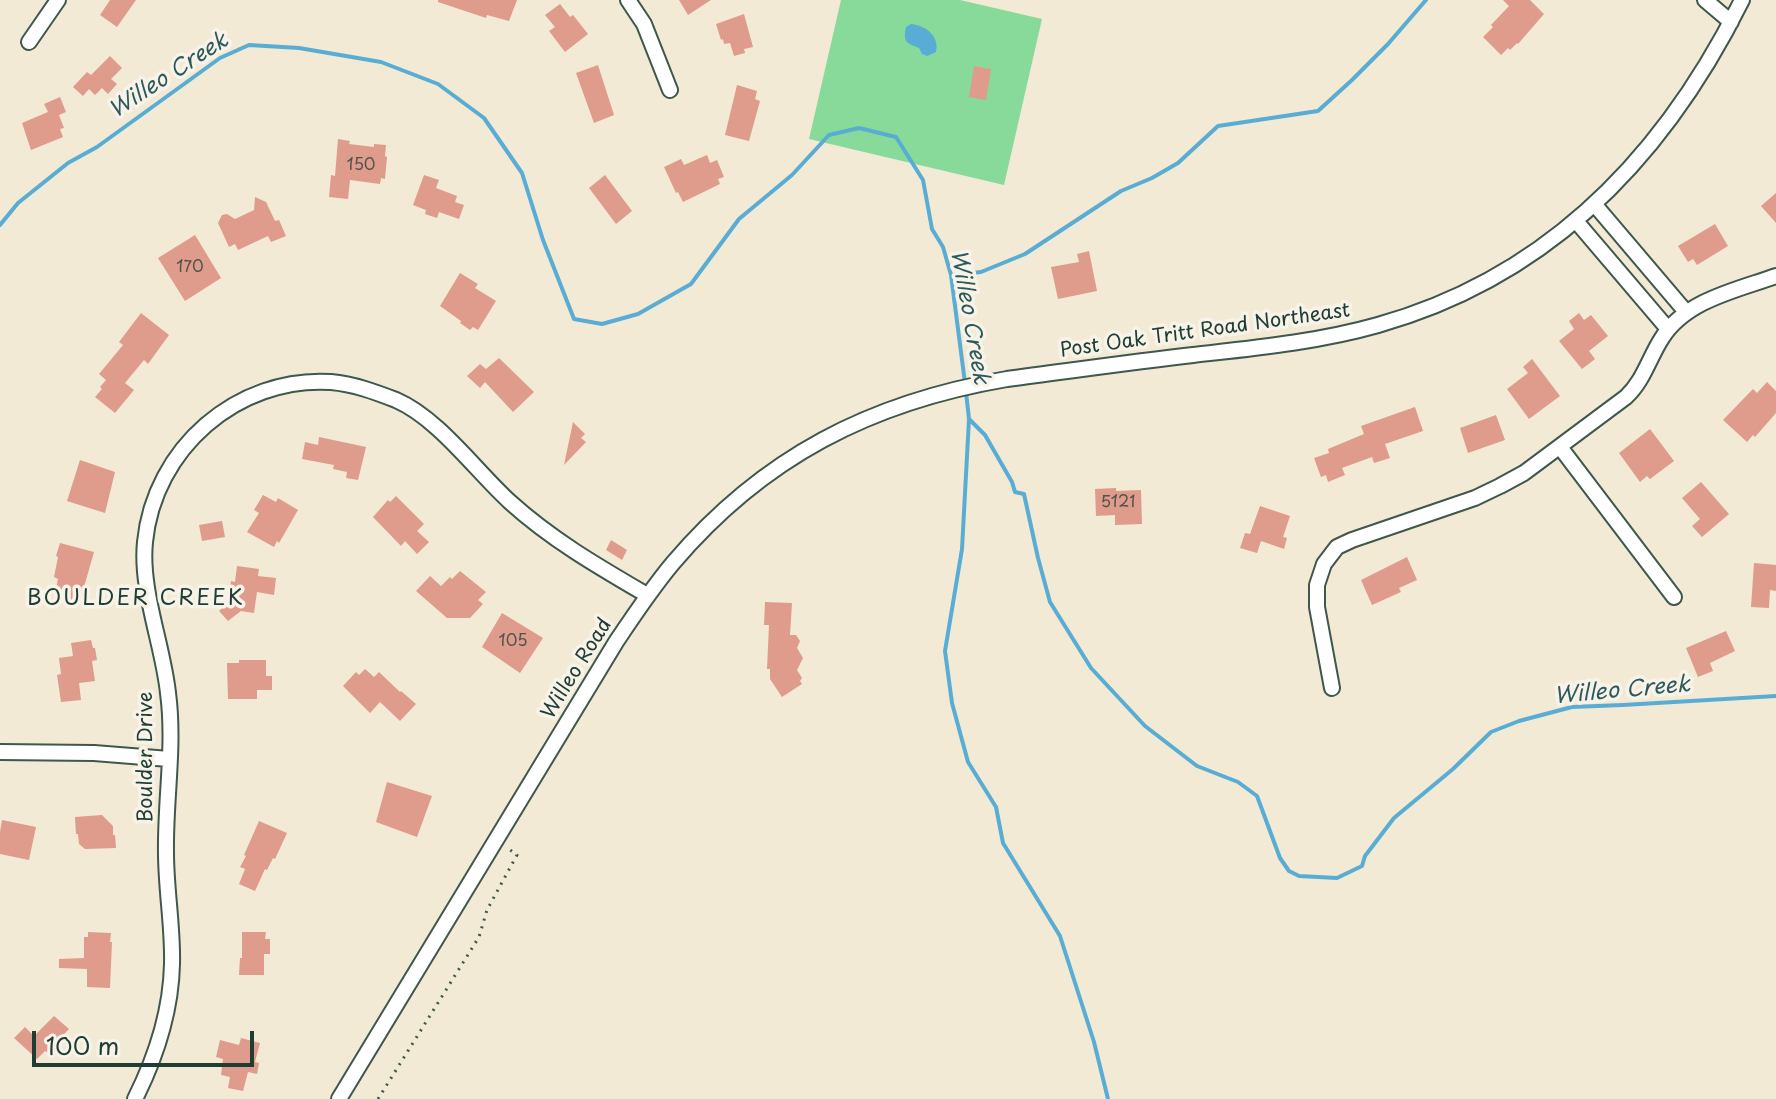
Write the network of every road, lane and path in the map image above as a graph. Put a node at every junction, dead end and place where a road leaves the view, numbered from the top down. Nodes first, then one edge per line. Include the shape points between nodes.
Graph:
1 (58, 0) edge
2 (628, 0) edge
3 (1705, 0) edge
4 (1742, 0) edge
5 (1731, 22) junction
6 (29, 42) dead end
7 (670, 90) dead end
8 (1595, 205) junction
9 (1576, 221) junction
10 (1776, 276) edge
11 (1686, 312) junction
12 (1668, 329) junction
13 (967, 386) joint
14 (1560, 447) junction
15 (647, 595) junction
16 (1674, 597) dead end
17 (1332, 688) dead end
18 (0, 752) edge
19 (169, 759) junction
20 (496, 840) junction
21 (135, 1099) edge
22 (339, 1099) edge
23 (378, 1099) edge

1 - 6 street
2 - 7 street via 644,24
3 - 5 street
4 - 5 street, Post Oak Tritt Road Northeast
5 - 8 street, Post Oak Tritt Road Northeast via 1674,115
8 - 9 street, Post Oak Tritt Road Northeast
8 - 11 street
9 - 12 street
9 - 13 street, Post Oak Tritt Road Northeast via 1462,293 1376,326 1288,343
10 - 11 street
11 - 12 street
12 - 14 street via 1636,387
13 - 15 street, Willeo Road via 889,409 825,437 783,464 699,535
14 - 16 street
14 - 17 street via 1475,498 1337,547 1317,585
15 - 19 street, Boulder Drive via 543,531 436,427 401,402 331,382 262,391 222,412 189,439 165,474 150,514 144,570 168,692
15 - 20 street, Willeo Road
18 - 19 street
19 - 21 street, Boulder Drive via 169,994 150,1069
20 - 22 street, Willeo Road
20 - 23 path via 517,855 487,910 479,937

